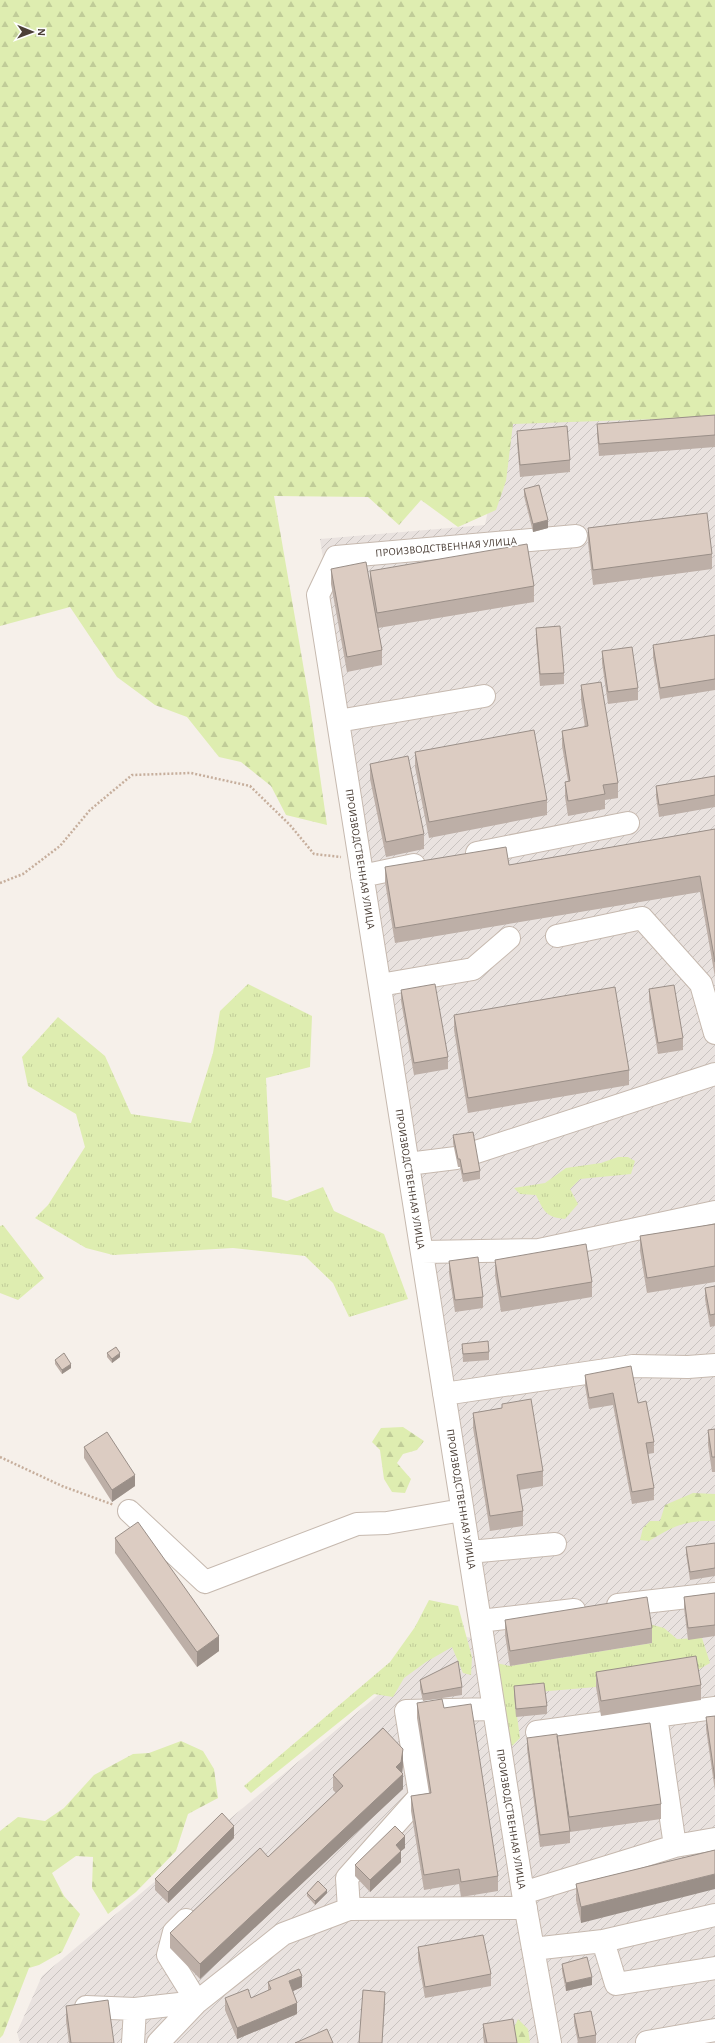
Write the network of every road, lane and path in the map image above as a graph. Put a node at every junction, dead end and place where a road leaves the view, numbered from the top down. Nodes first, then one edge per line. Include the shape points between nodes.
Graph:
1 (576, 536) dead end
2 (484, 696) dead end
3 (338, 721) junction
4 (628, 823) dead end
5 (456, 857) edge
6 (433, 862) edge
7 (361, 867) junction
8 (0, 883) edge
9 (557, 936) dead end
10 (509, 938) dead end
11 (380, 985) junction
12 (715, 1033) edge
13 (715, 1074) edge
14 (408, 1164) junction
15 (715, 1212) edge
16 (422, 1252) junction
17 (715, 1365) edge
18 (444, 1394) junction
19 (0, 1457) edge
20 (462, 1510) junction
21 (129, 1511) joint
22 (555, 1544) dead end
23 (469, 1552) junction
24 (715, 1594) edge
25 (480, 1621) junction
26 (715, 1708) edge
27 (494, 1709) junction
28 (656, 1716) junction
29 (537, 1732) dead end
30 (715, 1839) edge
31 (675, 1846) junction
32 (524, 1901) junction
33 (200, 1906) edge
34 (349, 1908) junction
35 (715, 1915) edge
36 (603, 1941) junction
37 (533, 1949) junction
38 (715, 1968) edge
39 (197, 2002) junction
40 (86, 2007) edge
41 (135, 2009) junction
42 (715, 2030) edge
43 (133, 2043) edge
44 (158, 2043) edge
45 (550, 2043) edge
46 (645, 2043) edge

1 - 3 street, ПРОИЗВОДСТВЕННАЯ УЛИЦА via 336,557 318,595
2 - 3 street
3 - 7 street, ПРОИЗВОДСТВЕННАЯ УЛИЦА
4 - 5 street
6 - 7 street
7 - 8 path via 314,854 290,825 250,786 192,774 132,775 90,810 60,846 23,874
7 - 11 street, ПРОИЗВОДСТВЕННАЯ УЛИЦА
9 - 12 street via 642,918 701,984
10 - 11 street via 473,969
11 - 14 street, ПРОИЗВОДСТВЕННАЯ УЛИЦА
13 - 14 street via 466,1155
14 - 16 street, ПРОИЗВОДСТВЕННАЯ УЛИЦА
15 - 16 street via 538,1250
16 - 18 street, ПРОИЗВОДСТВЕННАЯ УЛИЦА
17 - 18 street via 633,1366
18 - 20 street, ПРОИЗВОДСТВЕННАЯ УЛИЦА
19 - 21 path via 62,1486
20 - 21 street via 357,1524 205,1582
20 - 23 street, ПРОИЗВОДСТВЕННАЯ УЛИЦА
22 - 23 street
23 - 25 street, ПРОИЗВОДСТВЕННАЯ УЛИЦА
24 - 25 street
25 - 27 street, ПРОИЗВОДСТВЕННАЯ УЛИЦА
26 - 28 street
27 - 32 street, ПРОИЗВОДСТВЕННАЯ УЛИЦА
27 - 34 street via 406,1711 420,1796 346,1878
28 - 29 street
28 - 31 street
30 - 31 street
31 - 32 street
32 - 34 street
32 - 37 street, ПРОИЗВОДСТВЕННАЯ УЛИЦА
33 - 39 street via 174,1932 168,1955
34 - 39 street via 283,1934
35 - 36 street
36 - 37 street
36 - 38 street via 616,1984
37 - 45 street, ПРОИЗВОДСТВЕННАЯ УЛИЦА
39 - 41 street
39 - 44 street
40 - 41 street
41 - 43 street
42 - 46 street

